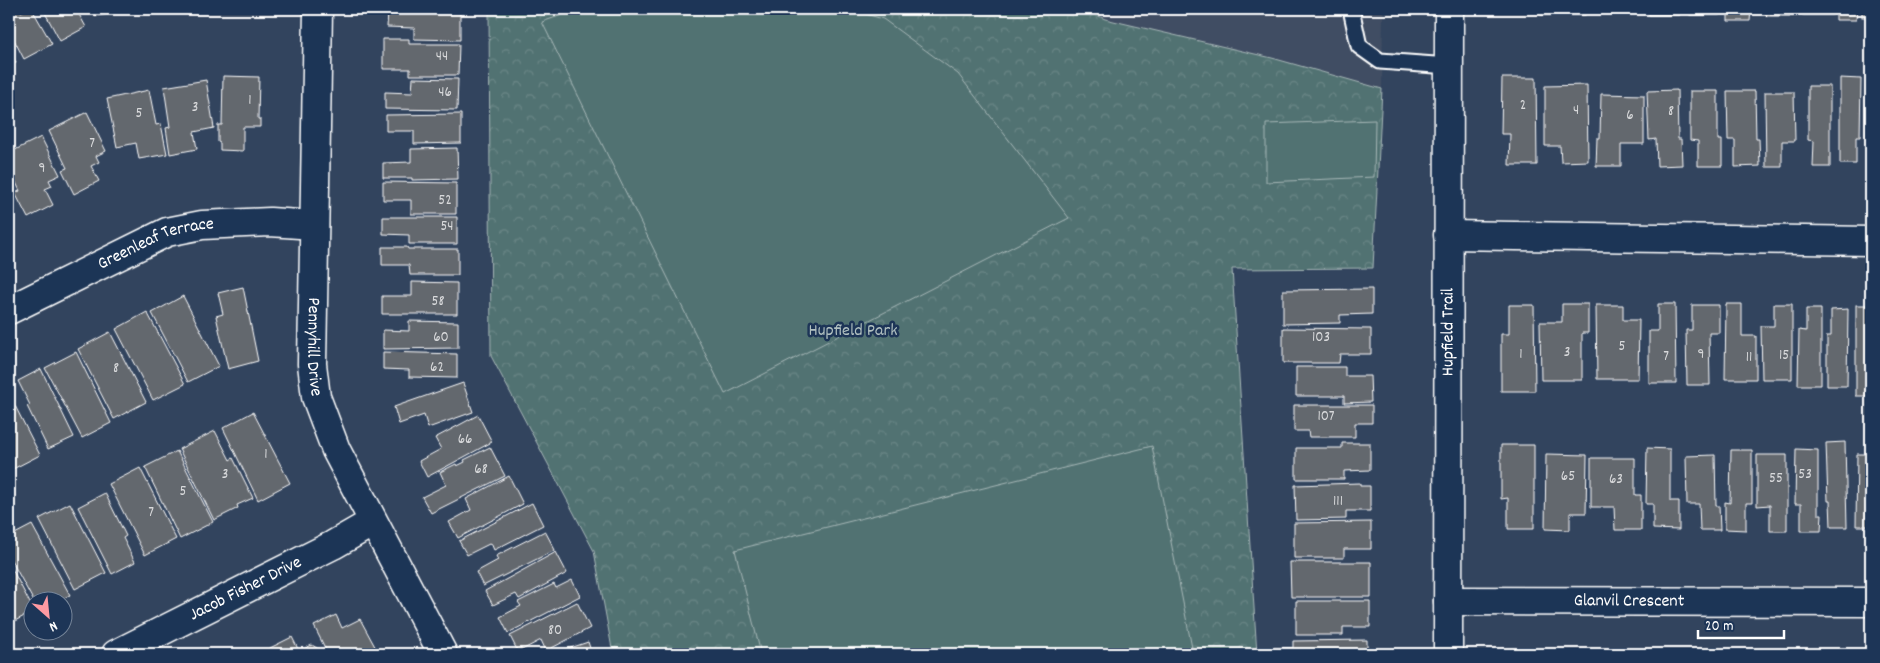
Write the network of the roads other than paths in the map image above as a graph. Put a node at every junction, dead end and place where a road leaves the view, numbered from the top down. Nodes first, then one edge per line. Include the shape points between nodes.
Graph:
1 (318, 9) edge
2 (1351, 9) edge
3 (1449, 9) edge
4 (1449, 66) junction
5 (314, 225) junction
6 (1448, 235) junction
7 (1871, 241) edge
8 (9, 310) edge
9 (373, 522) junction
10 (1448, 601) junction
11 (1871, 602) edge
12 (116, 654) edge
13 (443, 654) edge
14 (1448, 654) edge

1 - 5 street, Pennyhill Drive
2 - 4 lane via 1359,46 1380,61
3 - 4 street, Hupfield Trail
4 - 6 street, Hupfield Trail
5 - 8 street, Greenleaf Terrace via 270,222 202,224 167,232
5 - 9 street, Pennyhill Drive via 312,364 316,397 336,450
6 - 7 street
6 - 10 street, Hupfield Trail
9 - 12 street, Jacob Fisher Drive
9 - 13 street, Pennyhill Drive
10 - 11 street, Glanvil Crescent
10 - 14 street, Hupfield Trail

